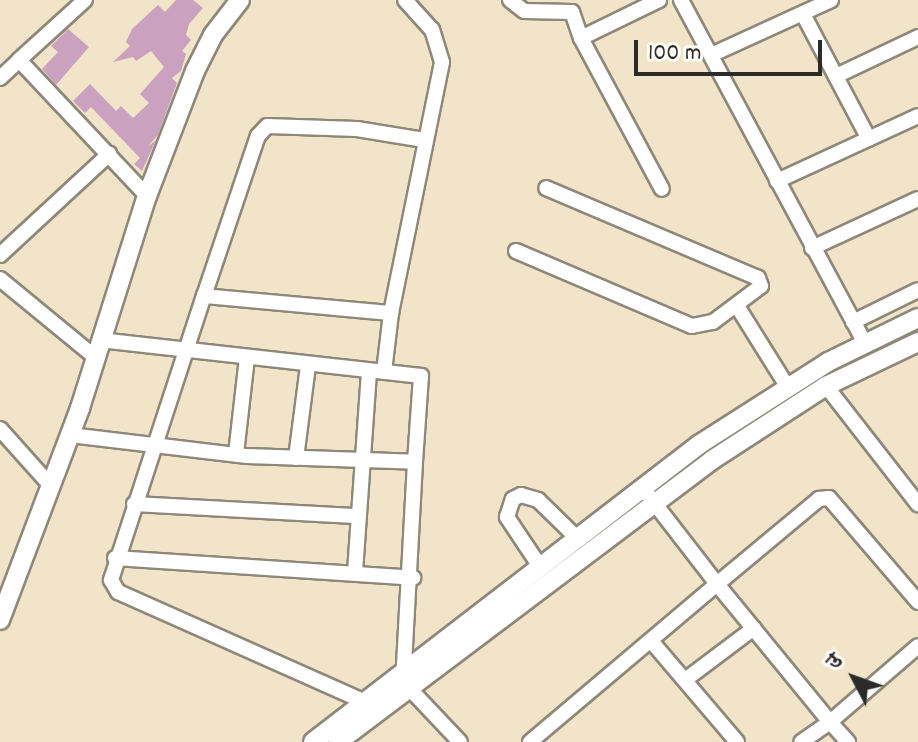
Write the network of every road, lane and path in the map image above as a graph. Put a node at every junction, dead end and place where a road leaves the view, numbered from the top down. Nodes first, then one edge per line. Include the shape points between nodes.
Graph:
1 (85, 0) edge
2 (240, 0) edge
3 (405, 0) edge
4 (510, 0) edge
5 (659, 0) edge
6 (681, 0) edge
7 (831, 0) edge
8 (571, 6) edge
9 (803, 14) junction
10 (918, 37) edge
11 (581, 38) junction
12 (711, 55) junction
13 (19, 60) junction
14 (836, 76) junction
15 (0, 78) edge
16 (918, 116) edge
17 (869, 139) junction
18 (424, 140) junction
19 (109, 154) junction
20 (777, 181) junction
21 (546, 188) dead end
22 (662, 189) dead end
23 (147, 196) junction
24 (918, 199) edge
25 (812, 248) junction
26 (516, 251) dead end
27 (0, 255) edge
28 (0, 279) edge
29 (918, 290) edge
30 (204, 296) junction
31 (737, 306) junction
32 (391, 313) junction
33 (918, 318) edge
34 (853, 322) junction
35 (918, 342) edge
36 (865, 343) junction
37 (98, 349) junction
38 (185, 351) junction
39 (247, 358) junction
40 (308, 365) junction
41 (377, 371) junction
42 (787, 386) junction
43 (834, 396) junction
44 (0, 429) edge
45 (70, 435) junction
46 (155, 445) junction
47 (236, 454) junction
48 (296, 458) junction
49 (365, 460) junction
50 (415, 462) junction
51 (51, 486) junction
52 (647, 494) junction
53 (134, 504) junction
54 (918, 504) edge
55 (359, 516) junction
56 (576, 537) junction
57 (115, 558) junction
58 (539, 565) junction
59 (355, 572) junction
60 (413, 578) junction
61 (717, 584) junction
62 (4, 594) edge
63 (918, 602) edge
64 (0, 620) edge
65 (754, 628) junction
66 (652, 642) junction
67 (918, 646) edge
68 (404, 668) junction
69 (685, 680) junction
70 (409, 688) junction
71 (363, 701) junction
72 (830, 722) junction
73 (325, 740) edge
74 (460, 742) edge
75 (530, 742) edge
76 (737, 742) edge
77 (801, 742) edge
78 (848, 742) edge

1 - 13 street
2 - 23 main road via 213,35 195,71
3 - 18 street via 440,45 442,62
4 - 8 street via 534,13
5 - 11 street
6 - 12 street
7 - 9 street
8 - 11 street
9 - 12 street
9 - 14 street
10 - 14 street
11 - 22 street
12 - 20 street
13 - 15 street
13 - 19 street
14 - 17 street
16 - 17 street
17 - 20 street
18 - 30 street via 357,129 267,126 258,136
18 - 32 street
19 - 23 street
19 - 27 street
20 - 25 street
21 - 31 street via 758,278 758,291
23 - 37 main road
24 - 25 street
25 - 34 street
26 - 31 street via 692,326 703,327
28 - 37 street
29 - 34 street
30 - 32 street
30 - 38 street
31 - 42 street
32 - 41 street
33 - 36 main road
34 - 36 street
35 - 43 main road
36 - 42 main road
37 - 38 street
37 - 45 main road
38 - 39 street
38 - 46 street
39 - 40 street
39 - 47 street
40 - 41 street
40 - 48 street
41 - 49 street
41 - 50 street via 421,376
42 - 52 main road
43 - 52 main road
43 - 54 street
44 - 51 street
45 - 46 street
45 - 51 main road
46 - 47 street
46 - 53 street
47 - 48 street
48 - 49 street
49 - 50 street
49 - 55 street
50 - 60 street
51 - 62 main road
52 - 56 main road
52 - 61 street
52 - 70 main road
53 - 55 street
53 - 57 street
55 - 59 street
56 - 58 main road
56 - 58 street via 538,500 521,495 513,499 507,517
57 - 59 street
57 - 71 street via 111,580 118,592
58 - 68 main road
59 - 60 street
60 - 68 street
61 - 63 street via 819,499 829,498
61 - 65 street
61 - 66 street
62 - 64 main road
65 - 69 street
65 - 72 street
66 - 69 street
66 - 75 street
67 - 72 street
68 - 71 main road
69 - 76 street
70 - 73 main road
70 - 74 street
71 - 73 main road
72 - 77 street
72 - 78 street

